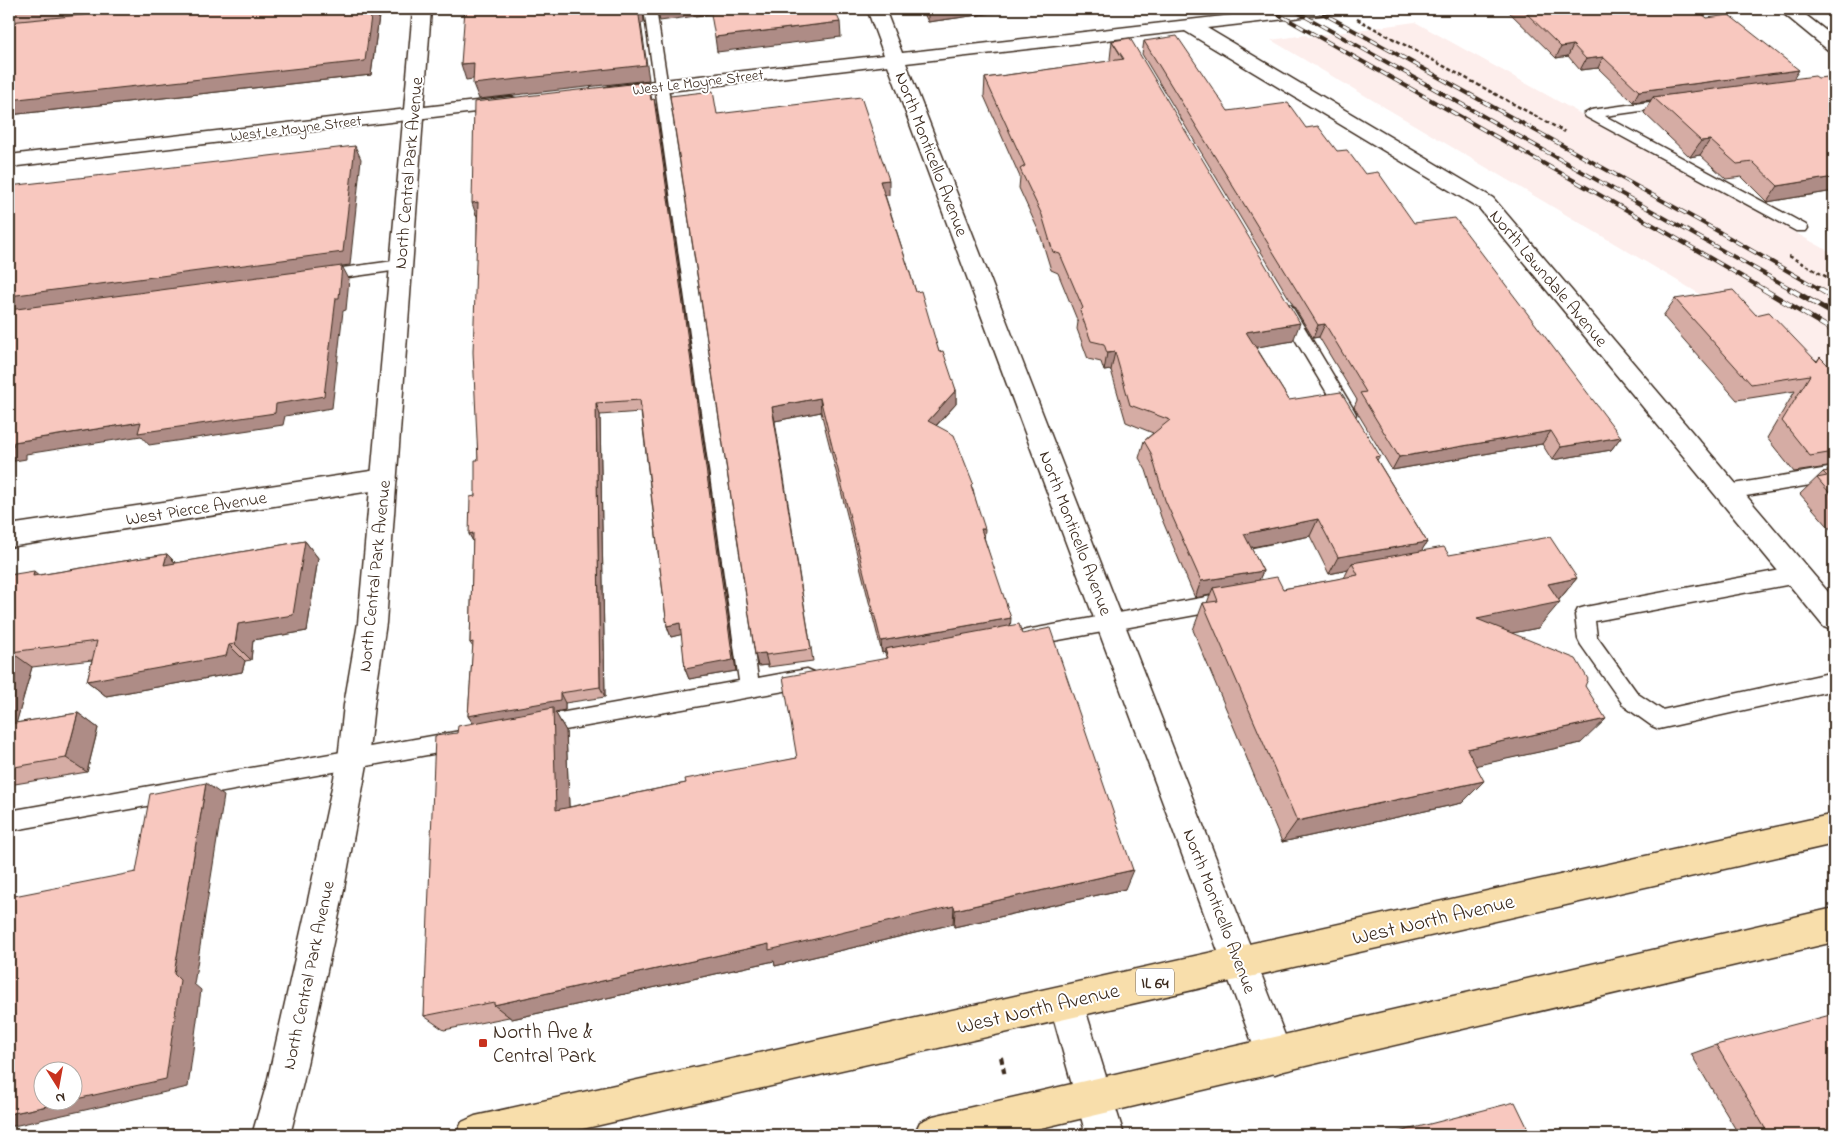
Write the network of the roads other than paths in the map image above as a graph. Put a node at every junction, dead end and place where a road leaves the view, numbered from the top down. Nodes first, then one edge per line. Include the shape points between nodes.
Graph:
1 (422, 9) edge
2 (650, 9) edge
3 (876, 9) edge
4 (1328, 9) edge
5 (1787, 9) edge
6 (1188, 25) junction
7 (1834, 46) edge
8 (896, 59) junction
9 (662, 86) junction
10 (593, 94) edge
11 (533, 101) edge
12 (1688, 101) edge
13 (413, 114) junction
14 (9, 161) edge
15 (1802, 228) dead end
16 (401, 265) junction
17 (300, 278) edge
18 (1275, 292) edge
19 (1356, 428) edge
20 (1834, 474) edge
21 (384, 479) junction
22 (1728, 492) junction
23 (9, 536) edge
24 (1797, 575) junction
25 (1250, 597) edge
26 (1834, 619) edge
27 (1110, 623) junction
28 (1012, 640) edge
29 (828, 674) edge
30 (1834, 681) edge
31 (750, 688) junction
32 (520, 729) edge
33 (481, 736) edge
34 (353, 759) junction
35 (9, 821) edge
36 (1834, 829) edge
37 (1834, 925) edge
38 (1239, 962) junction
39 (1066, 1002) junction
40 (1275, 1056) junction
41 (1094, 1098) junction
42 (271, 1135) edge
43 (475, 1135) edge
44 (933, 1135) edge
45 (1105, 1135) edge

1 - 13 street, North Central Park Avenue
2 - 9 lane
3 - 8 street, North Monticello Avenue
4 - 6 street, West Le Moyne Street
5 - 7 street
6 - 8 street, West Le Moyne Street via 1126,40
6 - 22 street, North Lawndale Avenue via 1486,204
8 - 9 street, West Le Moyne Street
8 - 27 street, North Monticello Avenue
9 - 10 street, West Le Moyne Street
9 - 31 lane
11 - 13 street, West Le Moyne Street
12 - 15 lane via 1591,114
13 - 14 street, West Le Moyne Street
13 - 16 street, North Central Park Avenue
16 - 17 lane
16 - 21 street, North Central Park Avenue
18 - 19 lane
20 - 22 lane
21 - 23 street, West Pierce Avenue
21 - 34 street, North Central Park Avenue via 372,622
22 - 24 street, North Lawndale Avenue
24 - 26 street, North Lawndale Avenue
24 - 30 lane via 1585,614 1588,639 1631,700 1659,720
25 - 27 lane
27 - 28 lane
27 - 38 street, North Monticello Avenue
29 - 31 lane
31 - 32 lane
33 - 34 lane
34 - 35 lane
34 - 42 street, North Central Park Avenue via 288,1074
36 - 38 main road, West North Avenue / IL 64
37 - 40 main road
38 - 39 main road, West North Avenue / IL 64
38 - 40 street, North Monticello Avenue
39 - 41 street
39 - 43 main road, West North Avenue / IL 64
40 - 41 main road
41 - 44 main road
41 - 45 street

